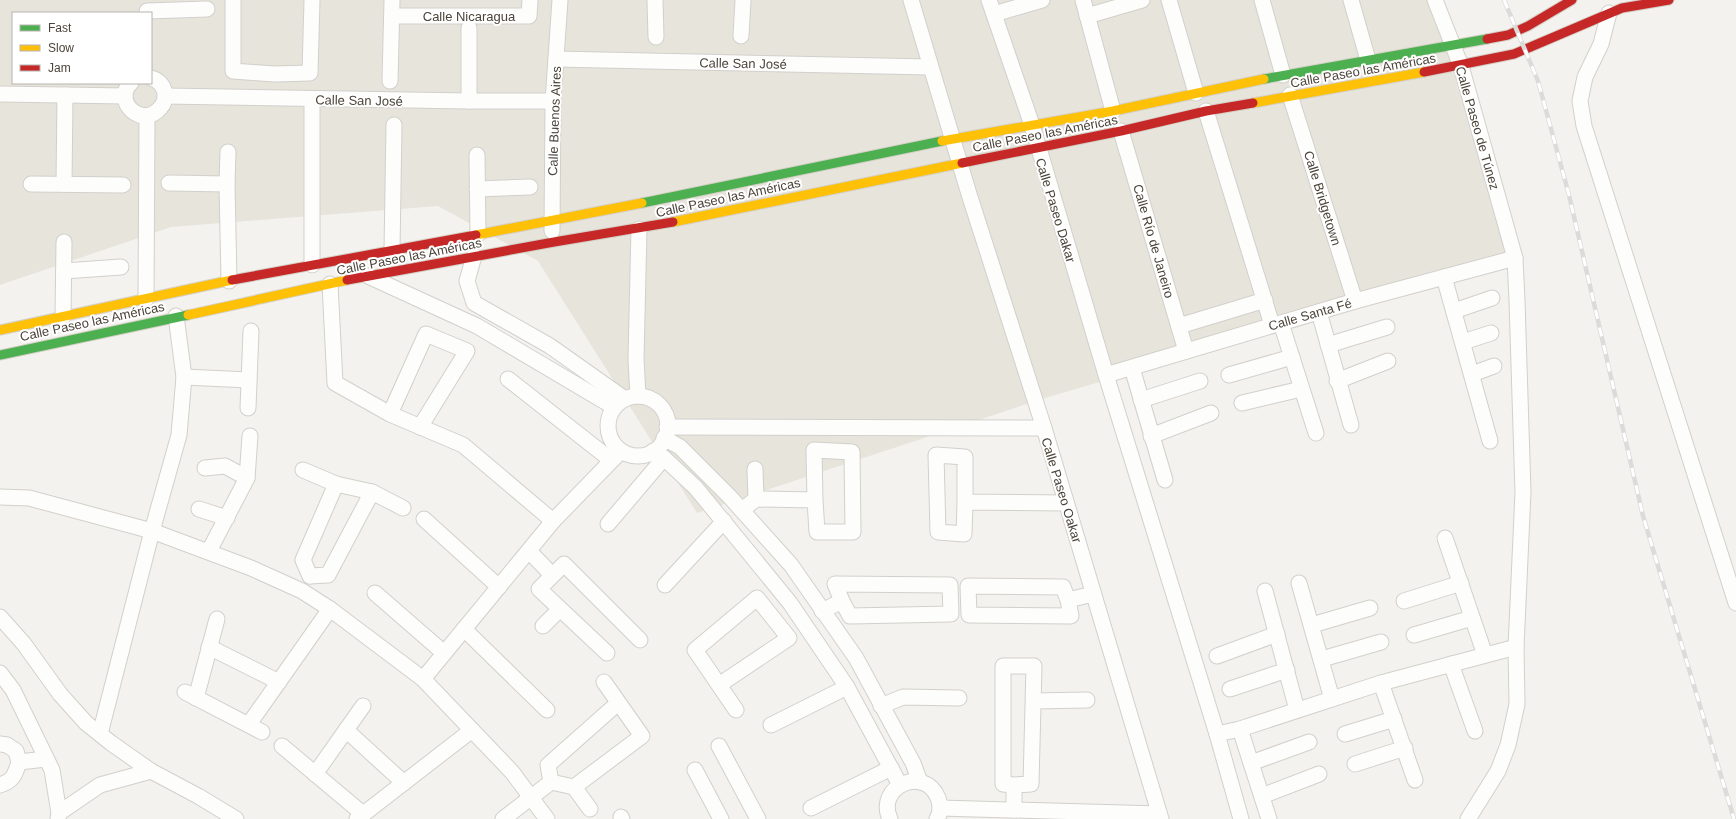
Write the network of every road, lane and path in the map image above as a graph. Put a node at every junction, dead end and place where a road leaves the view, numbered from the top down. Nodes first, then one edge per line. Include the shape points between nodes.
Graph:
1 (233, 0) edge
2 (312, 0) edge
3 (392, 0) edge
4 (530, 0) edge
5 (560, 0) edge
6 (655, 0) edge
7 (742, 0) edge
8 (911, 0) edge
9 (1042, 0) edge
10 (1083, 0) edge
11 (1142, 0) edge
12 (1168, 0) edge
13 (1262, 0) edge
14 (1351, 0) edge
15 (1435, 0) edge
16 (1572, 0) edge
17 (1669, 0) edge
18 (992, 7) edge
19 (147, 8) edge
20 (207, 9) dead end
21 (1609, 13) junction
22 (393, 16) junction
23 (1087, 16) junction
24 (469, 28) dead end
25 (741, 36) dead end
26 (1532, 36) junction
27 (656, 37) dead end
28 (1454, 46) junction
29 (1503, 46) junction
30 (556, 59) junction
31 (1368, 60) junction
32 (1461, 66) junction
33 (930, 67) junction
34 (274, 74) junction
35 (1283, 75) junction
36 (152, 78) edge
37 (390, 81) dead end
38 (128, 90) edge
39 (60, 91) edge
40 (1196, 93) junction
41 (0, 94) edge
42 (1290, 95) junction
43 (166, 96) junction
44 (273, 98) junction
45 (312, 99) junction
46 (469, 101) junction
47 (553, 101) junction
48 (1113, 111) junction
49 (1206, 112) junction
50 (146, 116) junction
51 (1032, 125) junction
52 (394, 126) dead end
53 (1122, 131) junction
54 (952, 139) junction
55 (1038, 148) junction
56 (228, 152) dead end
57 (477, 155) dead end
58 (960, 163) junction
59 (169, 183) dead end
60 (31, 184) dead end
61 (64, 184) junction
62 (227, 184) junction
63 (123, 185) dead end
64 (530, 187) dead end
65 (477, 188) junction
66 (552, 220) junction
67 (639, 229) junction
68 (478, 234) junction
69 (64, 242) dead end
70 (554, 242) junction
71 (392, 250) junction
72 (474, 256) junction
73 (1515, 258) junction
74 (312, 265) junction
75 (121, 267) dead end
76 (64, 272) junction
77 (368, 276) junction
78 (1444, 277) junction
79 (229, 281) junction
80 (288, 281) junction
81 (330, 284) junction
82 (1492, 298) dead end
83 (146, 299) junction
84 (1265, 300) junction
85 (1355, 301) junction
86 (1454, 311) junction
87 (1320, 312) junction
88 (176, 316) junction
89 (63, 317) junction
90 (1277, 324) junction
91 (1179, 326) junction
92 (1387, 328) dead end
93 (0, 330) edge
94 (251, 331) dead end
95 (1491, 332) dead end
96 (1463, 342) junction
97 (1328, 345) junction
98 (1186, 351) junction
99 (0, 355) edge
100 (1292, 357) junction
101 (1388, 361) dead end
102 (1494, 366) dead end
103 (1132, 368) junction
104 (1472, 374) junction
105 (1229, 375) dead end
106 (1106, 376) junction
107 (184, 377) junction
108 (508, 378) dead end
109 (249, 380) junction
110 (1200, 381) dead end
111 (1337, 381) junction
112 (1301, 389) junction
113 (1141, 400) junction
114 (626, 401) junction
115 (1242, 404) dead end
116 (248, 408) dead end
117 (1211, 413) dead end
118 (390, 414) junction
119 (1351, 425) dead end
120 (420, 427) junction
121 (1044, 428) junction
122 (666, 432) junction
123 (1316, 433) dead end
124 (250, 436) dead end
125 (1151, 436) junction
126 (1490, 441) dead end
127 (659, 454) junction
128 (616, 455) junction
129 (205, 468) dead end
130 (755, 469) dead end
131 (303, 470) dead end
132 (247, 478) junction
133 (1165, 480) dead end
134 (336, 484) junction
135 (372, 492) junction
136 (0, 497) edge
137 (756, 499) junction
138 (815, 500) junction
139 (965, 502) junction
140 (1066, 503) junction
141 (403, 508) dead end
142 (199, 509) dead end
143 (742, 510) junction
144 (226, 518) junction
145 (424, 519) dead end
146 (554, 521) junction
147 (724, 521) junction
148 (608, 524) dead end
149 (152, 531) junction
150 (1445, 538) dead end
151 (209, 551) junction
152 (529, 552) junction
153 (552, 575) junction
154 (310, 576) junction
155 (1299, 583) dead end
156 (1461, 583) junction
157 (665, 585) dead end
158 (499, 587) junction
159 (1265, 591) dead end
160 (302, 592) junction
161 (375, 593) dead end
162 (1093, 594) junction
163 (1068, 600) junction
164 (842, 601) junction
165 (1404, 601) dead end
166 (790, 603) junction
167 (1736, 603) edge
168 (1370, 608) dead end
169 (330, 609) junction
170 (560, 609) junction
171 (822, 611) junction
172 (771, 616) junction
173 (0, 617) edge
174 (1472, 618) junction
175 (217, 619) dead end
176 (1312, 625) junction
177 (543, 626) dead end
178 (464, 629) junction
179 (1277, 634) junction
180 (1414, 635) dead end
181 (640, 640) dead end
182 (1381, 642) dead end
183 (209, 647) junction
184 (1516, 647) junction
185 (444, 653) junction
186 (607, 653) dead end
187 (1485, 655) junction
188 (1217, 656) dead end
189 (1322, 659) junction
190 (1451, 664) junction
191 (1287, 670) junction
192 (0, 673) edge
193 (423, 679) junction
194 (279, 682) junction
195 (604, 682) dead end
196 (1381, 683) junction
197 (719, 685) junction
198 (848, 687) junction
199 (1230, 689) dead end
200 (959, 698) dead end
201 (1332, 699) junction
202 (1087, 700) dead end
203 (1034, 701) junction
204 (618, 702) junction
205 (364, 706) dead end
206 (882, 706) junction
207 (547, 710) dead end
208 (736, 710) dead end
209 (1297, 710) junction
210 (1394, 719) junction
211 (249, 724) junction
212 (771, 725) dead end
213 (1240, 729) junction
214 (346, 730) junction
215 (472, 730) junction
216 (1475, 731) dead end
217 (262, 732) dead end
218 (100, 734) junction
219 (1217, 734) junction
220 (1345, 734) dead end
221 (1310, 742) dead end
222 (0, 744) edge
223 (282, 746) dead end
224 (719, 746) dead end
225 (1405, 748) junction
226 (46, 759) junction
227 (19, 762) junction
228 (1251, 763) junction
229 (1355, 764) dead end
230 (891, 768) junction
231 (695, 770) dead end
232 (151, 771) junction
233 (315, 774) junction
234 (1319, 774) dead end
235 (1415, 780) dead end
236 (550, 782) junction
237 (920, 782) junction
238 (404, 783) junction
239 (0, 785) edge
240 (1014, 785) junction
241 (900, 786) junction
242 (574, 787) junction
243 (1262, 796) junction
244 (532, 798) junction
245 (811, 808) dead end
246 (590, 809) dead end
247 (1014, 810) junction
248 (939, 814) edge
249 (58, 816) edge
250 (1160, 816) edge
251 (360, 817) edge
252 (887, 818) edge
253 (236, 819) edge
254 (503, 819) edge
255 (547, 819) edge
256 (721, 819) edge
257 (758, 819) edge
258 (1240, 819) edge
259 (1269, 819) edge
260 (1468, 819) edge

1 - 34 street via 233,72
2 - 34 street via 310,73
3 - 22 street
4 - 22 street, Calle Nicaragua via 530,16
5 - 30 street, Calle Buenos Aires
6 - 27 street
7 - 25 street
8 - 33 street
9 - 18 street
10 - 23 street
11 - 23 street
12 - 40 street
13 - 35 street
14 - 31 street
15 - 28 street, Calle Paseo de Túnez
16 - 26 street
17 - 21 street via 1622,8
18 - 51 street, Calle Paseo Dakar
19 - 20 street
21 - 26 street
21 - 167 street via 1601,44 1585,77 1580,101 1584,126
22 - 37 street
23 - 48 street
24 - 46 street
26 - 29 street
26 - 29 street
28 - 29 street, Calle Paseo las Américas
28 - 31 street, Calle Paseo las Américas
28 - 32 street, Calle Paseo de Túnez
29 - 32 street, Calle Paseo las Américas
30 - 33 street, Calle San José
30 - 47 street, Calle Buenos Aires
31 - 35 street, Calle Paseo las Américas
32 - 42 street, Calle Paseo las Américas
32 - 73 street, Calle Paseo de Túnez
33 - 54 street
34 - 44 street
35 - 40 street, Calle Paseo las Américas
36 - 43 street via 163,86
38 - 39 street
38 - 50 street via 128,107 136,114
39 - 41 street
39 - 61 street
40 - 48 street, Calle Paseo las Américas
42 - 49 street, Calle Paseo las Américas
42 - 85 street, Calle Bridgetown
43 - 44 street, Calle San José
43 - 50 street via 163,106 156,113
44 - 45 street, Calle San José
45 - 46 street, Calle San José
45 - 74 street
46 - 47 street, Calle San José
47 - 66 street, Calle Buenos Aires
48 - 51 street, Calle Paseo las Américas
49 - 53 street, Calle Paseo las Américas
49 - 84 street
50 - 83 street
51 - 54 street, Calle Paseo las Américas
51 - 55 street, Calle Paseo Dakar
52 - 71 street
53 - 55 street, Calle Paseo las Américas
53 - 91 street, Calle Río de Janeiro
54 - 58 street
54 - 66 street, Calle Paseo las Américas
55 - 58 street, Calle Paseo las Américas
55 - 106 street, Calle Paseo Dakar
56 - 62 street
57 - 65 street
58 - 67 street, Calle Paseo las Américas
58 - 121 street, Calle Paseo Oakar
59 - 62 street
60 - 61 street
61 - 63 street
62 - 79 street
64 - 65 street
65 - 68 street
66 - 68 street, Calle Paseo las Américas
66 - 70 street, Calle Buenos Aires
67 - 70 street, Calle Paseo las Américas
67 - 114 street via 636,359
68 - 71 street, Calle Paseo las Américas
69 - 76 street
70 - 72 street, Calle Paseo las Américas
71 - 74 street, Calle Paseo las Américas
72 - 77 street, Calle Paseo las Américas
72 - 114 street via 467,281 474,303 550,346
73 - 78 street, Calle Santa Fé
73 - 184 street, Calle Paseo de Túnez via 1523,492
74 - 80 street, Calle Paseo las Américas
75 - 76 street
76 - 89 street
77 - 81 street, Calle Paseo las Américas
77 - 114 street via 477,326
78 - 85 street, Calle Santa Fé
78 - 86 street
79 - 80 street, Calle Paseo las Américas
79 - 83 street, Calle Paseo las Américas
80 - 81 street, Calle Paseo las Américas
80 - 88 street, Calle Paseo las Américas
81 - 118 street via 335,383
82 - 86 street
83 - 89 street, Calle Paseo las Américas
84 - 90 street
84 - 91 street
85 - 87 street, Calle Santa Fé
86 - 96 street
87 - 90 street, Calle Santa Fé
87 - 97 street
88 - 99 street, Calle Paseo las Américas
88 - 107 street
89 - 93 street, Calle Paseo las Américas
90 - 98 street, Calle Santa Fé
90 - 100 street
91 - 98 street, Calle Río de Janeiro
92 - 97 street
94 - 109 street
95 - 96 street
96 - 104 street
97 - 111 street
98 - 103 street, Calle Santa Fé
100 - 105 street
100 - 112 street
101 - 111 street
102 - 104 street
103 - 106 street, Calle Santa Fé
103 - 113 street
104 - 126 street
106 - 219 street
107 - 109 street
107 - 149 street via 179,435
108 - 128 street
109 - 116 street
110 - 113 street
111 - 119 street
112 - 115 street
112 - 123 street
113 - 125 street
114 - 122 street via 652,400 658,404 666,416
114 - 128 street via 608,421 608,430
117 - 125 street
118 - 120 street
118 - 120 street via 426,334 467,351
120 - 146 street via 463,444
121 - 122 street
121 - 140 street, Calle Paseo Oakar
122 - 127 street
122 - 143 street
124 - 132 street
125 - 133 street
127 - 128 street
127 - 147 street via 696,488
127 - 148 street
128 - 146 street
129 - 132 street via 225,466
130 - 137 street
131 - 134 street
132 - 144 street
134 - 135 street
134 - 154 street via 303,560
135 - 141 street
135 - 154 street via 328,575
136 - 149 street via 29,498
137 - 138 street
137 - 143 street
138 - 138 street via 816,532 854,532 852,452 814,450
139 - 139 street via 964,534 938,532 936,455 965,457
139 - 140 street
140 - 162 street, Calle Paseo Oakar
142 - 144 street
143 - 171 street via 790,565
144 - 151 street
145 - 158 street
146 - 152 street
147 - 157 street
147 - 166 street
149 - 151 street
149 - 218 street
150 - 156 street
151 - 160 street
152 - 153 street
152 - 158 street
153 - 170 street via 539,589
153 - 181 street via 564,564
154 - 160 street
155 - 176 street
156 - 165 street
156 - 174 street
158 - 178 street
159 - 179 street
160 - 169 street
161 - 185 street
162 - 163 street
162 - 250 street, Calle Paseo Oakar
163 - 163 street via 1071,616 969,615 968,586 1063,587
164 - 164 street via 850,616 951,614 950,585 835,584
164 - 171 street
166 - 172 street
166 - 198 street
168 - 176 street
169 - 193 street
169 - 194 street
170 - 177 street
170 - 186 street
171 - 206 street via 856,658
172 - 197 street via 788,638
172 - 197 street via 757,598 695,650
173 - 218 street via 24,644 60,694 86,723
174 - 180 street
174 - 187 street
175 - 183 street
176 - 189 street
178 - 185 street
178 - 207 street
179 - 188 street
179 - 191 street
182 - 189 street
183 - 194 street
183 - 211 street via 191,695
184 - 187 street
184 - 260 street, Calle Paseo de Túnez via 1517,704 1508,745 1498,771
185 - 193 street
187 - 190 street
189 - 201 street
190 - 196 street
190 - 216 street
191 - 199 street
191 - 209 street
192 - 226 street via 13,690
193 - 215 street
194 - 211 street
195 - 204 street
196 - 201 street
196 - 210 street
197 - 208 street
198 - 212 street
198 - 230 street
200 - 206 street via 902,697
201 - 209 street
202 - 203 street
203 - 240 street via 1031,784
203 - 240 street via 1034,666 1003,666 1003,784
204 - 236 street via 548,765
204 - 242 street via 642,736
205 - 214 street
206 - 237 street via 913,763
209 - 213 street
210 - 220 street
210 - 225 street
211 - 217 street
213 - 219 street
213 - 228 street
214 - 233 street
214 - 238 street
215 - 238 street
215 - 244 street via 512,772
218 - 232 street
219 - 258 street
221 - 228 street
222 - 227 street via 16,751
223 - 233 street
224 - 257 street
225 - 229 street
225 - 235 street
226 - 227 street
226 - 249 street via 52,770
227 - 239 street via 9,782
228 - 243 street
230 - 241 street
230 - 245 street
231 - 256 street
232 - 249 street via 100,785
232 - 253 street
233 - 251 street
234 - 243 street
236 - 242 street
236 - 244 street
237 - 241 street via 913,781
237 - 248 street via 937,794
238 - 251 street
240 - 247 street
241 - 252 street via 890,796
242 - 246 street
243 - 259 street
244 - 254 street
244 - 255 street
247 - 248 street
247 - 250 street

